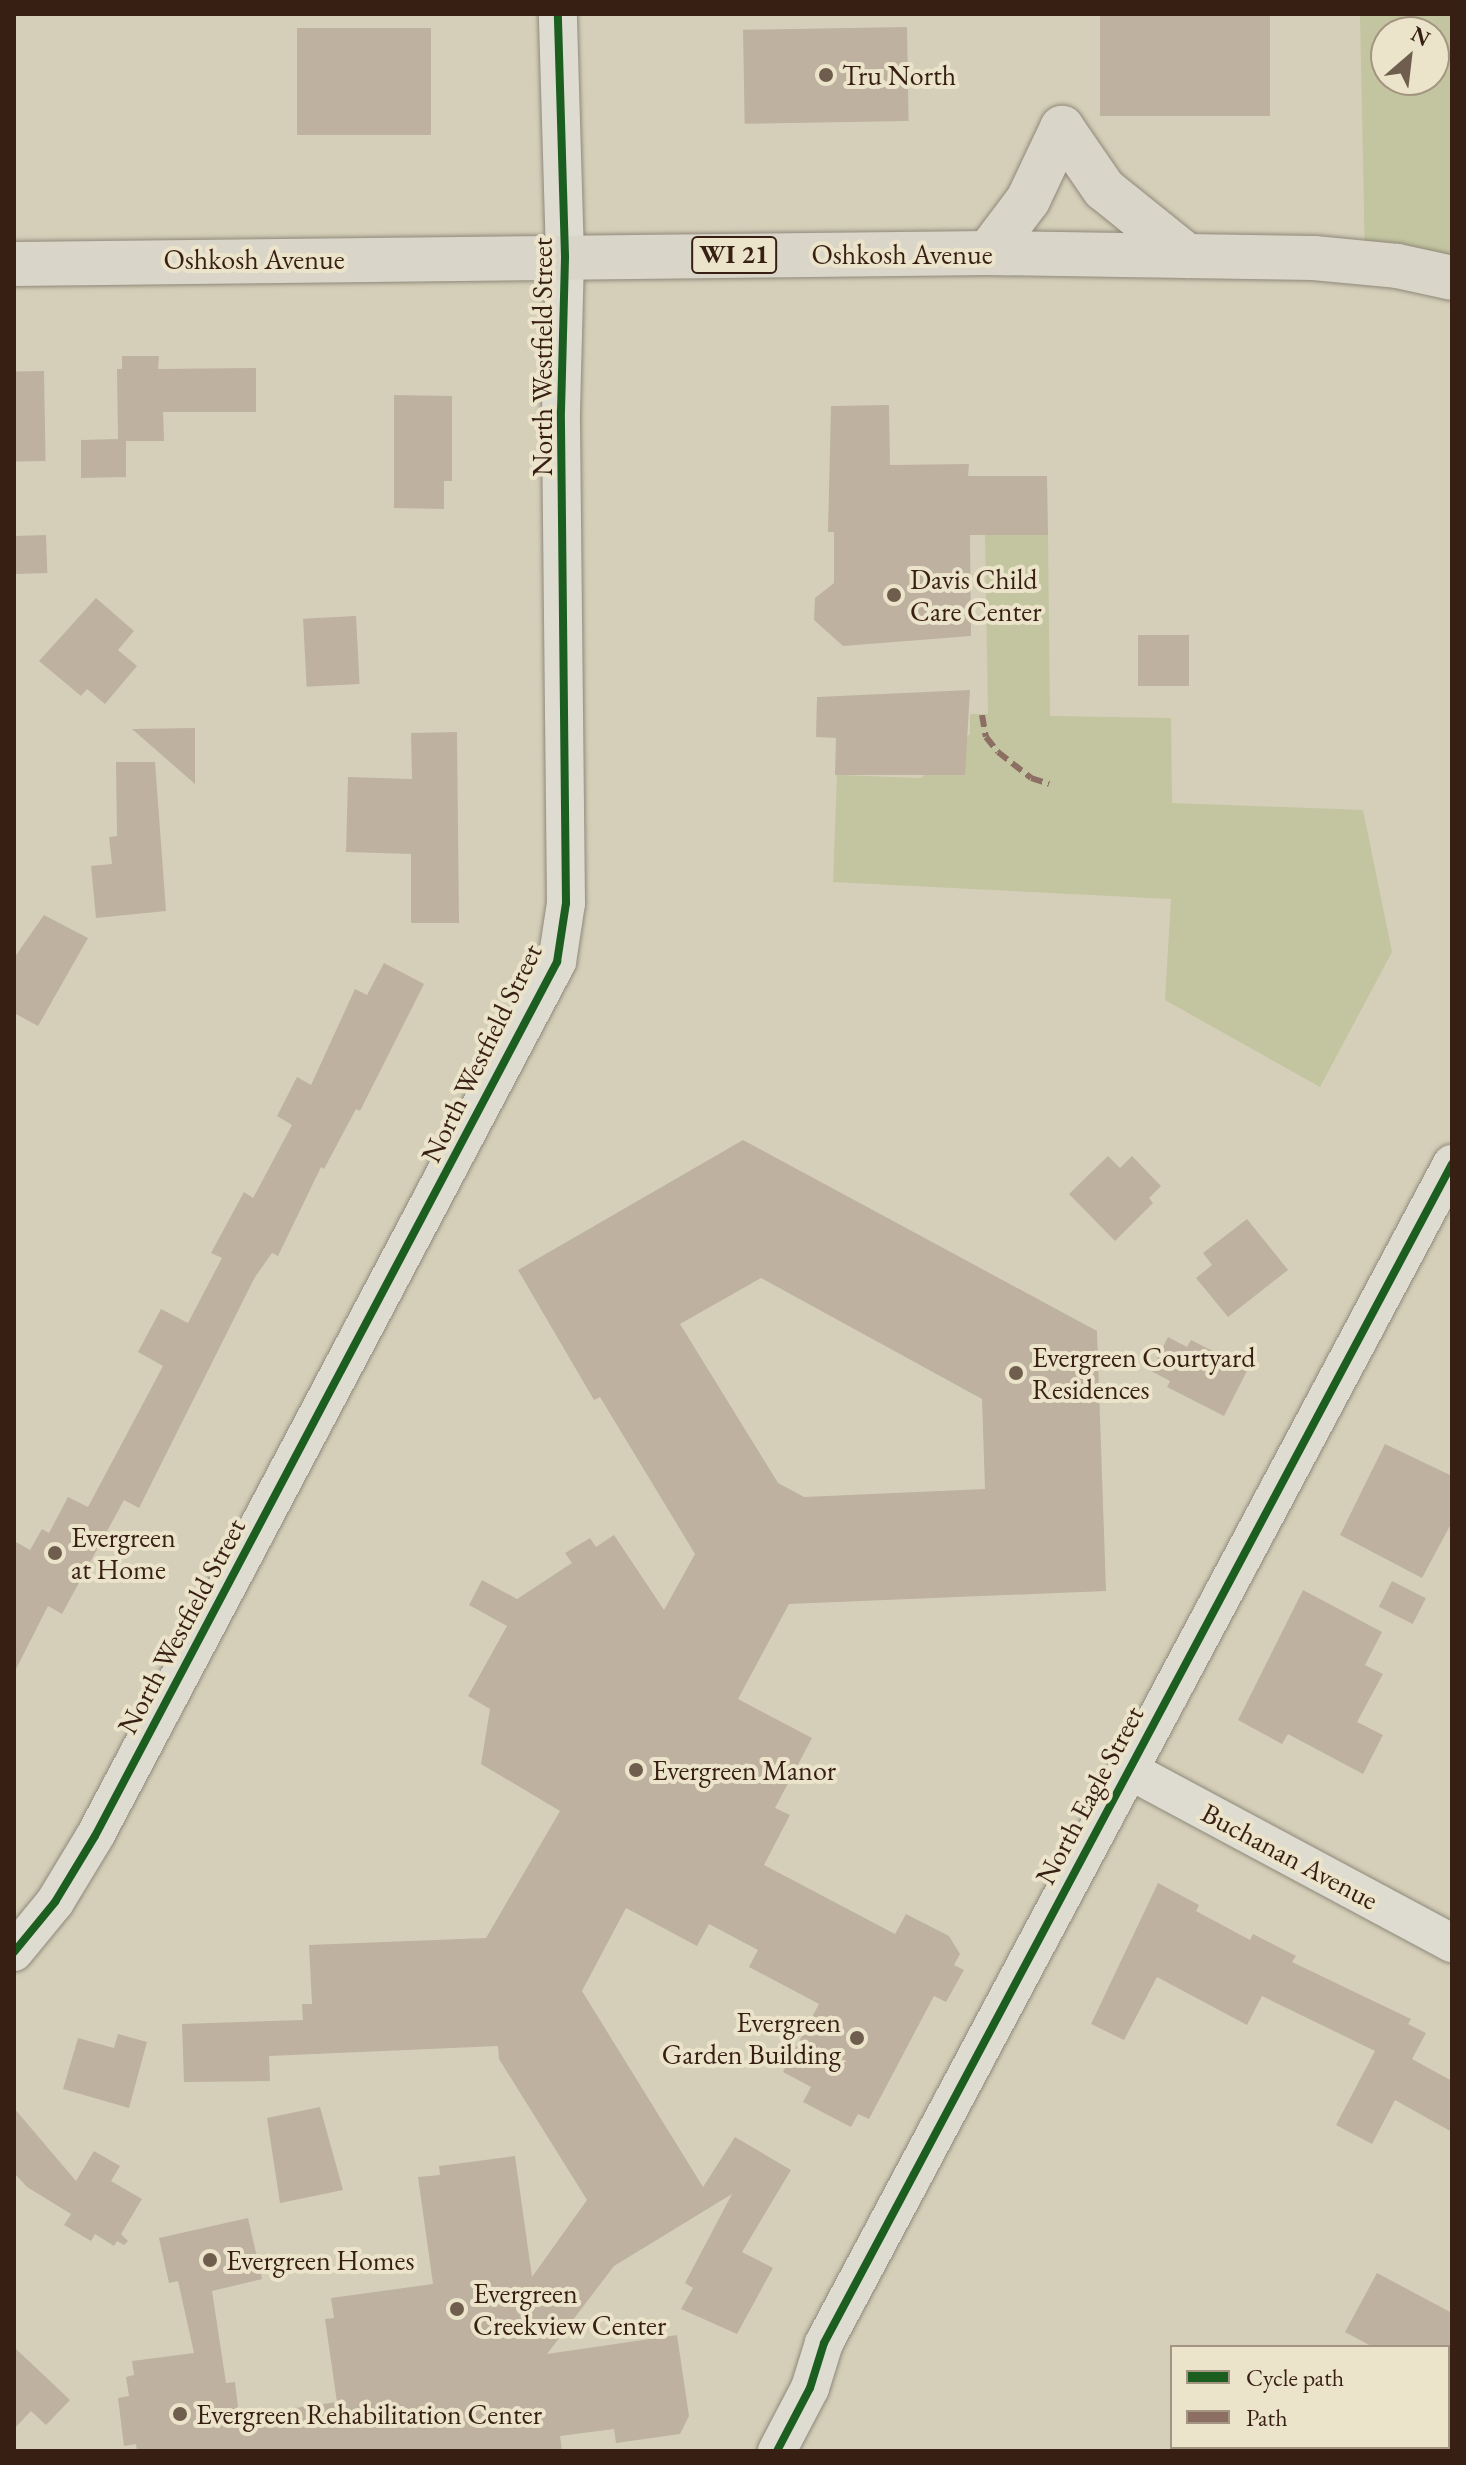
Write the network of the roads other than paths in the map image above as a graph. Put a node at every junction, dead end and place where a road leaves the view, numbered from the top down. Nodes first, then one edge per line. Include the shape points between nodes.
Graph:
1 (558, 14) edge
2 (988, 253) junction
3 (565, 256) junction
4 (1187, 256) junction
5 (14, 264) edge
6 (1452, 278) edge
7 (1452, 1164) edge
8 (1127, 1769) junction
9 (1452, 1943) edge
10 (14, 1952) edge
11 (777, 2451) edge

1 - 3 street, North Westfield Street
2 - 3 main road, Oshkosh Avenue / WI 21
2 - 4 main road, Oshkosh Avenue / WI 21
2 - 4 main road via 1028,200 1062,128 1104,189
3 - 5 main road, Oshkosh Avenue / WI 21
3 - 10 street, North Westfield Street via 566,903 557,962 99,1830 55,1902
4 - 6 main road, Oshkosh Avenue / WI 21 via 1365,262
7 - 8 street, North Eagle Street
8 - 9 street, Buchanan Avenue
8 - 11 street, North Eagle Street via 824,2343 810,2388

